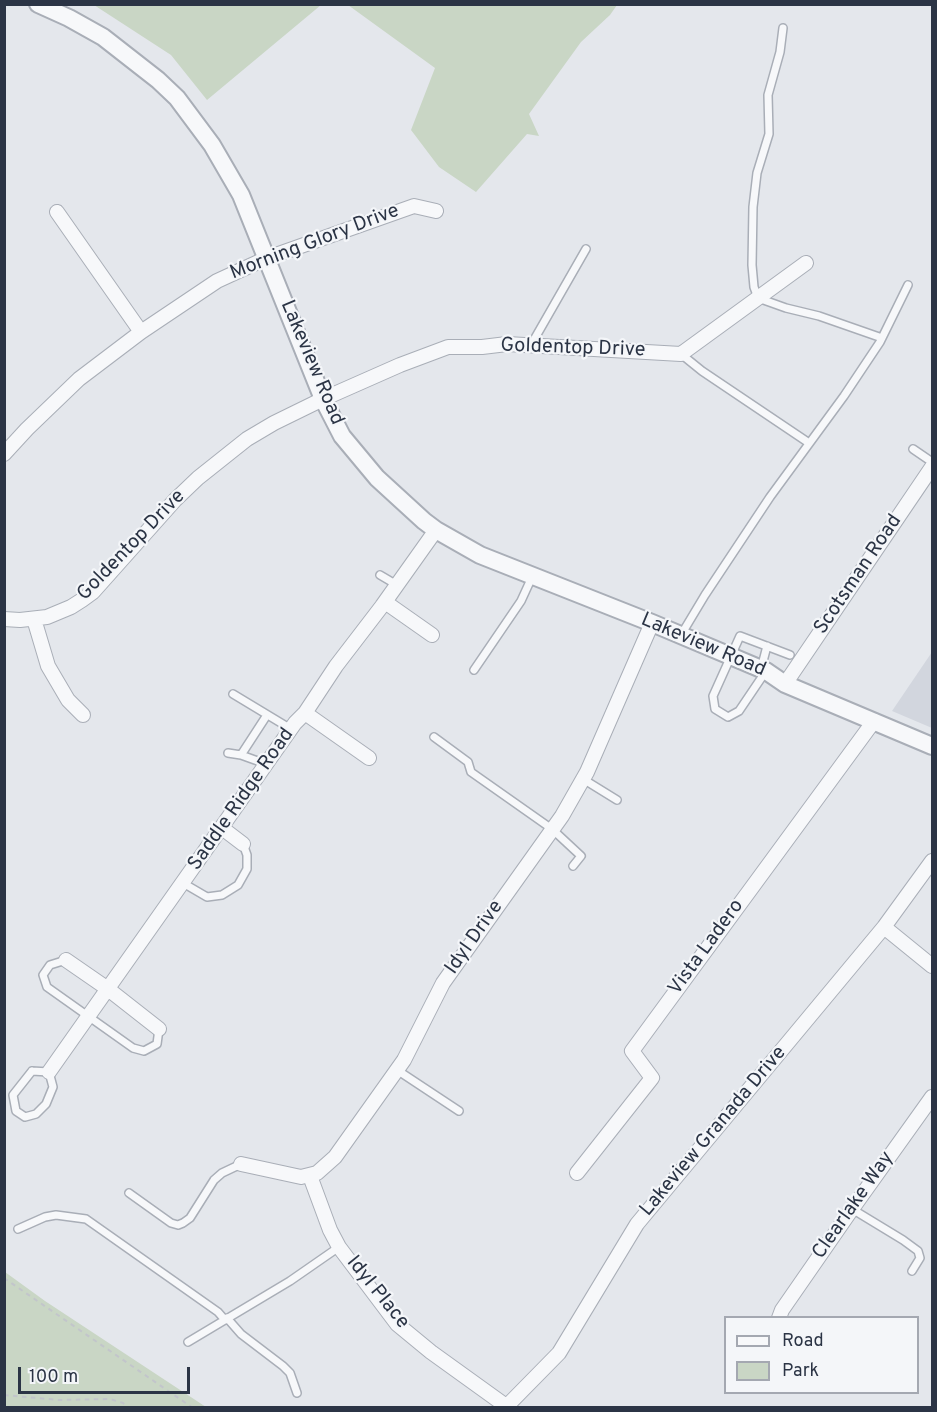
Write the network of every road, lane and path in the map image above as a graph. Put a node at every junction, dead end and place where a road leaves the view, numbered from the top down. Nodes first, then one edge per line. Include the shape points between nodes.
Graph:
1 (38, 4) edge
2 (783, 28) dead end
3 (436, 211) dead end
4 (57, 212) dead end
5 (586, 249) dead end
6 (267, 258) junction
7 (806, 263) dead end
8 (908, 285) dead end
9 (758, 298) junction
10 (141, 332) junction
11 (882, 338) junction
12 (531, 345) junction
13 (681, 354) junction
14 (323, 399) junction
15 (809, 444) junction
16 (914, 449) dead end
17 (4, 454) edge
18 (933, 462) edge
19 (933, 467) edge
20 (436, 530) junction
21 (380, 575) dead end
22 (532, 576) junction
23 (397, 585) junction
24 (385, 602) junction
25 (4, 619) edge
26 (34, 619) junction
27 (652, 623) junction
28 (432, 635) dead end
29 (681, 635) junction
30 (767, 646) junction
31 (731, 656) junction
32 (790, 656) dead end
33 (474, 670) dead end
34 (763, 670) junction
35 (785, 684) junction
36 (233, 694) dead end
37 (305, 713) junction
38 (83, 715) dead end
39 (267, 715) junction
40 (874, 721) junction
41 (291, 729) junction
42 (434, 737) dead end
43 (933, 746) edge
44 (228, 753) dead end
45 (241, 755) junction
46 (369, 758) dead end
47 (266, 764) junction
48 (583, 779) junction
49 (617, 800) dead end
50 (222, 828) junction
51 (552, 829) junction
52 (243, 844) joint
53 (933, 861) edge
54 (573, 866) dead end
55 (183, 883) junction
56 (884, 927) junction
57 (66, 960) joint
58 (933, 966) edge
59 (108, 989) junction
60 (88, 1017) junction
61 (159, 1029) joint
62 (397, 1070) junction
63 (49, 1072) junction
64 (933, 1097) edge
65 (459, 1111) dead end
66 (240, 1164) joint
67 (577, 1173) dead end
68 (310, 1176) junction
69 (129, 1193) dead end
70 (852, 1209) junction
71 (18, 1228) dead end
72 (339, 1247) junction
73 (912, 1271) dead end
74 (4, 1278) edge
75 (779, 1316) edge
76 (226, 1319) junction
77 (188, 1342) dead end
78 (297, 1393) dead end
79 (4, 1395) edge
80 (129, 1407) edge
81 (193, 1407) edge
82 (506, 1407) edge

1 - 6 street, Lakeview Road via 103,37 177,98 212,145 241,195
2 - 9 lane via 768,95 769,134 757,173 753,207 752,265
3 - 6 street, Morning Glory Drive via 414,206
4 - 10 street
5 - 12 lane
6 - 10 street, Morning Glory Drive via 217,281
6 - 14 street, Lakeview Road
7 - 9 street
8 - 11 lane
9 - 11 lane
9 - 13 street
10 - 17 street, Morning Glory Drive via 80,379
11 - 15 lane
12 - 13 street, Goldentop Drive
12 - 14 street, Goldentop Drive via 448,348
13 - 15 lane
14 - 20 street, Lakeview Road via 342,436 377,478
14 - 26 street, Goldentop Drive via 247,439 198,478 93,592 59,612
15 - 29 lane via 757,516
16 - 18 lane
19 - 35 street, Scotsman Road
20 - 22 street, Lakeview Road via 480,555
20 - 23 street, Saddle Ridge Road
21 - 23 lane
22 - 27 street, Lakeview Road
22 - 33 lane via 521,601
23 - 24 street, Saddle Ridge Road
24 - 28 street
24 - 37 street, Saddle Ridge Road
25 - 26 street, Goldentop Drive
26 - 38 street via 48,666 68,700
27 - 29 street, Lakeview Road
27 - 48 street, Idyl Drive
29 - 31 street, Lakeview Road
30 - 31 lane via 740,636
30 - 32 lane
30 - 34 lane
31 - 34 street, Lakeview Road
31 - 34 lane via 713,696 715,709 728,717 739,711
34 - 35 street, Lakeview Road
35 - 40 street, Lakeview Road
36 - 39 lane
37 - 41 street, Saddle Ridge Road
37 - 46 street
39 - 41 lane
39 - 45 lane
40 - 43 street, Lakeview Road
40 - 67 street, Vista Ladero via 632,1051 652,1078
41 - 47 street, Saddle Ridge Road
42 - 51 lane via 468,762 471,772
44 - 45 lane
45 - 47 lane
47 - 50 street, Saddle Ridge Road
48 - 49 lane
48 - 51 street, Idyl Drive
50 - 52 street
50 - 55 street, Saddle Ridge Road
51 - 54 lane via 581,856
51 - 62 street, Idyl Drive via 443,983
52 - 55 lane via 247,869 238,885 222,896 207,897
53 - 56 street, Lakeview Granada Drive
55 - 59 street, Saddle Ridge Road
56 - 58 street
56 - 82 street, Lakeview Granada Drive via 637,1224 559,1353
57 - 59 street
57 - 60 lane via 50,965 43,975 47,987
59 - 60 street, Saddle Ridge Road
59 - 61 street
60 - 61 lane via 133,1048 144,1051 157,1044
60 - 63 street, Saddle Ridge Road
62 - 65 lane
62 - 68 street, Idyl Drive via 335,1157
63 - 63 lane via 32,1071 13,1095 15,1111 25,1117 36,1114 46,1104 53,1087
64 - 70 street, Clearlake Way
66 - 68 street via 292,1176
66 - 69 lane via 214,1180 190,1218 178,1225
68 - 72 street, Idyl Place
70 - 73 lane via 918,1251 920,1258
70 - 75 street, Clearlake Way
71 - 76 lane via 56,1215 86,1219
72 - 76 lane
72 - 82 street, Idyl Place via 397,1324
74 - 81 path
76 - 77 lane
76 - 78 lane via 284,1366
79 - 80 path via 110,1399

